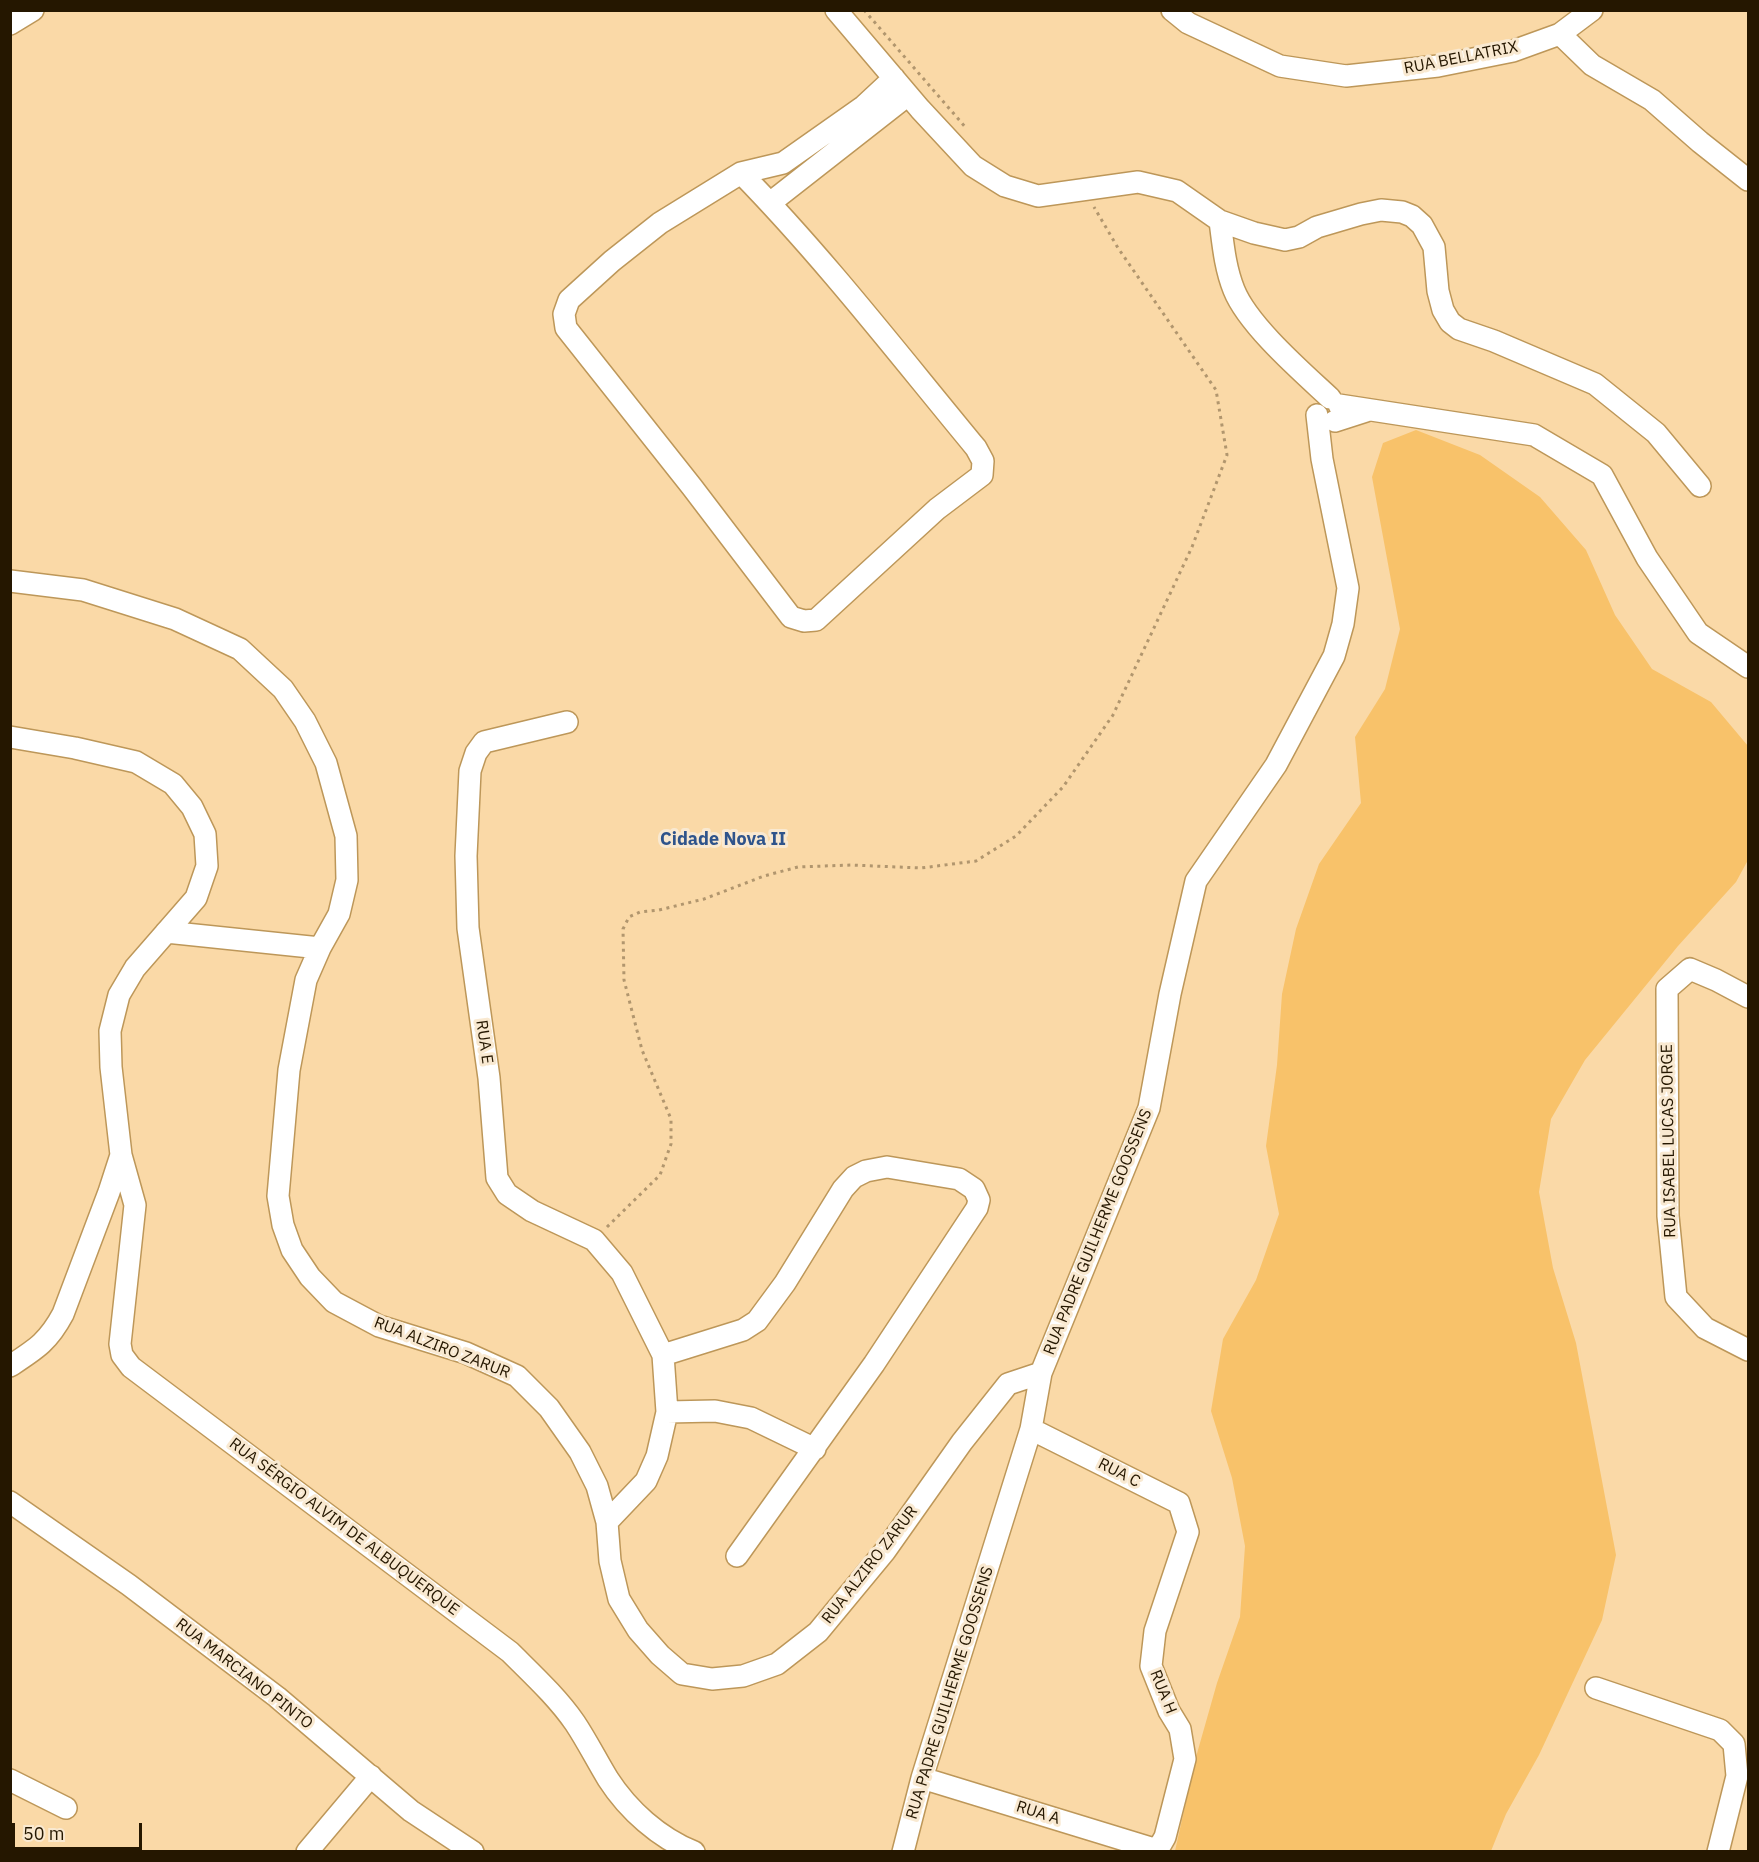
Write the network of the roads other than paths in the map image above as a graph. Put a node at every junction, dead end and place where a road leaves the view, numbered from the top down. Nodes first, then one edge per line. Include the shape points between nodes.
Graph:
1 (16, 10) edge
2 (33, 10) edge
3 (836, 10) edge
4 (1172, 10) edge
5 (1592, 10) edge
6 (10, 11) edge
7 (1206, 19) edge
8 (10, 24) edge
9 (1560, 34) junction
10 (894, 78) junction
11 (908, 95) junction
12 (741, 173) junction
13 (1749, 180) edge
14 (771, 203) junction
15 (1220, 221) junction
16 (1328, 412) junction
17 (1700, 486) dead end
18 (10, 581) edge
19 (1749, 667) edge
20 (567, 722) dead end
21 (10, 736) edge
22 (166, 932) junction
23 (320, 948) junction
24 (1749, 997) edge
25 (121, 1155) junction
26 (1749, 1350) edge
27 (663, 1356) junction
28 (10, 1366) edge
29 (1041, 1373) junction
30 (667, 1412) junction
31 (1031, 1429) junction
32 (815, 1449) junction
33 (10, 1502) edge
34 (607, 1522) junction
35 (1188, 1532) joint
36 (737, 1556) dead end
37 (1596, 1688) dead end
38 (371, 1776) junction
39 (921, 1778) junction
40 (10, 1780) edge
41 (66, 1808) dead end
42 (310, 1850) edge
43 (1155, 1850) edge
44 (472, 1851) edge
45 (694, 1851) edge
46 (903, 1851) edge
47 (1718, 1851) edge

1 - 6 street
2 - 8 street
3 - 10 street
4 - 7 street, RUA BELLATRIX via 1188,23
5 - 9 street, RUA BELLATRIX
7 - 9 street, RUA BELLATRIX via 1280,66 1346,76 1438,66 1513,51
9 - 13 street via 1592,65 1652,100
10 - 11 street
10 - 12 street via 864,106 783,163
11 - 14 street
11 - 15 street via 973,166 1005,186 1038,196 1138,182 1177,191
12 - 14 street
12 - 14 street via 660,223 612,261 569,300 564,314 566,328 791,617 816,620 914,530 982,475 983,461
15 - 16 street via 1234,291
15 - 17 street via 1285,240 1381,210 1412,216 1434,247 1438,291 1450,322 1595,384 1656,433
16 - 19 street via 1370,410 1534,435 1602,475 1647,558 1698,633
16 - 29 street, RUA PADRE GUILHERME GOOSSENS via 1322,459 1348,588 1334,656 1276,765 1196,881 1149,1108
18 - 23 street, RUA ALZIRO ZARUR via 83,590 175,619 240,649 283,689 326,763 346,836 347,880 339,914
20 - 27 street, RUA E via 484,742 470,771 466,846 468,928 489,1078 497,1178 507,1194 532,1211 594,1240 622,1273
21 - 22 street, RUA SÉRGIO ALVIM DE ALBUQUERQUE via 136,762 172,784 192,807 205,834 207,866 196,898
22 - 23 street
22 - 25 street, RUA SÉRGIO ALVIM DE ALBUQUERQUE via 135,968 119,995 110,1031
23 - 34 street, RUA ALZIRO ZARUR via 306,980 289,1070 278,1196 292,1250 334,1302 379,1326 466,1353 517,1377 549,1408 580,1452 597,1486
24 - 26 street, RUA ISABEL LUCAS JORGE via 1690,969 1667,989 1668,1216 1676,1297 1705,1328
25 - 28 street via 58,1323 44,1343
25 - 45 street, RUA SÉRGIO ALVIM DE ALBUQUERQUE via 135,1205 120,1344 131,1367 510,1652 550,1691 609,1781 640,1818
27 - 30 street
27 - 32 street via 743,1330 757,1321 854,1177 887,1167 959,1179 974,1189 977,1208
29 - 31 street, RUA PADRE GUILHERME GOOSSENS
29 - 34 street, RUA ALZIRO ZARUR via 1008,1384 885,1551 818,1632 777,1664 743,1676 711,1679 682,1674 660,1655 619,1599 610,1561
30 - 32 street via 715,1411 751,1418
30 - 34 street via 657,1456 646,1481
31 - 35 street, RUA C via 1179,1503
31 - 39 street, RUA PADRE GUILHERME GOOSSENS
32 - 36 street
33 - 38 street, RUA MARCIANO PINTO via 277,1697
35 - 43 street, RUA H via 1155,1631 1151,1666 1180,1730 1185,1759 1165,1837
37 - 47 street via 1720,1730 1734,1744 1737,1776
38 - 42 street
38 - 44 street, RUA MARCIANO PINTO via 411,1811
39 - 43 street, RUA A
39 - 46 street, RUA PADRE GUILHERME GOOSSENS
40 - 41 street

